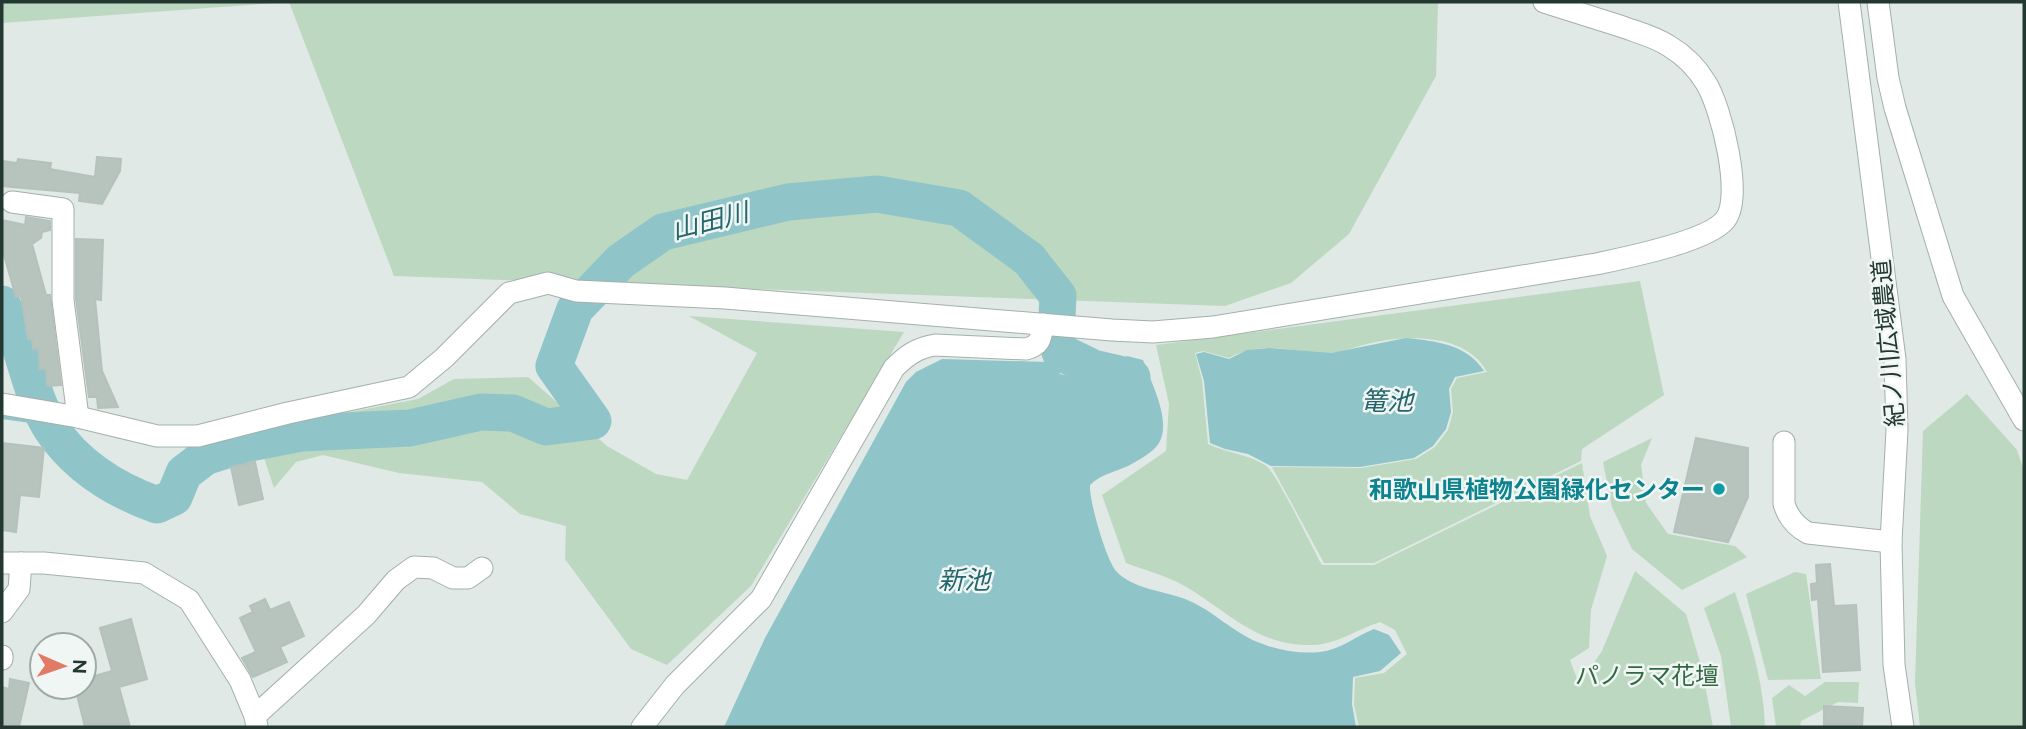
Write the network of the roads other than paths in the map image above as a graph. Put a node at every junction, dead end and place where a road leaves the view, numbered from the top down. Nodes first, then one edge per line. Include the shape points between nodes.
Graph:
1 (1544, 2) edge
2 (1849, 2) edge
3 (1878, 2) edge
4 (12, 202) dead end
5 (1043, 324) junction
6 (2, 404) edge
7 (78, 417) junction
8 (2024, 420) edge
9 (1784, 442) dead end
10 (1891, 542) junction
11 (12, 563) edge
12 (482, 568) dead end
13 (2, 612) edge
14 (256, 722) edge
15 (642, 727) edge
16 (1903, 727) edge

1 - 5 street via 1650,37 1695,67 1721,114 1733,188 1733,204 1724,222 1656,252 1213,327 1153,332
2 - 10 street, 紀ノ川広域農道 via 1895,359 1897,430
3 - 8 street via 1895,108 1953,296
4 - 7 street via 63,209 63,300
5 - 7 street via 725,298 576,291 548,283 509,293 409,387 198,436 158,436
5 - 15 street via 1035,347 935,345 909,353 894,368 761,599 675,685
6 - 7 street
9 - 10 street via 1784,504 1799,528 1808,533
10 - 16 street, 紀ノ川広域農道 via 1894,665
11 - 13 street via 19,589
11 - 14 street via 144,573 189,600 240,680
12 - 14 street via 468,578 453,578 433,568 414,567 396,579 366,615

